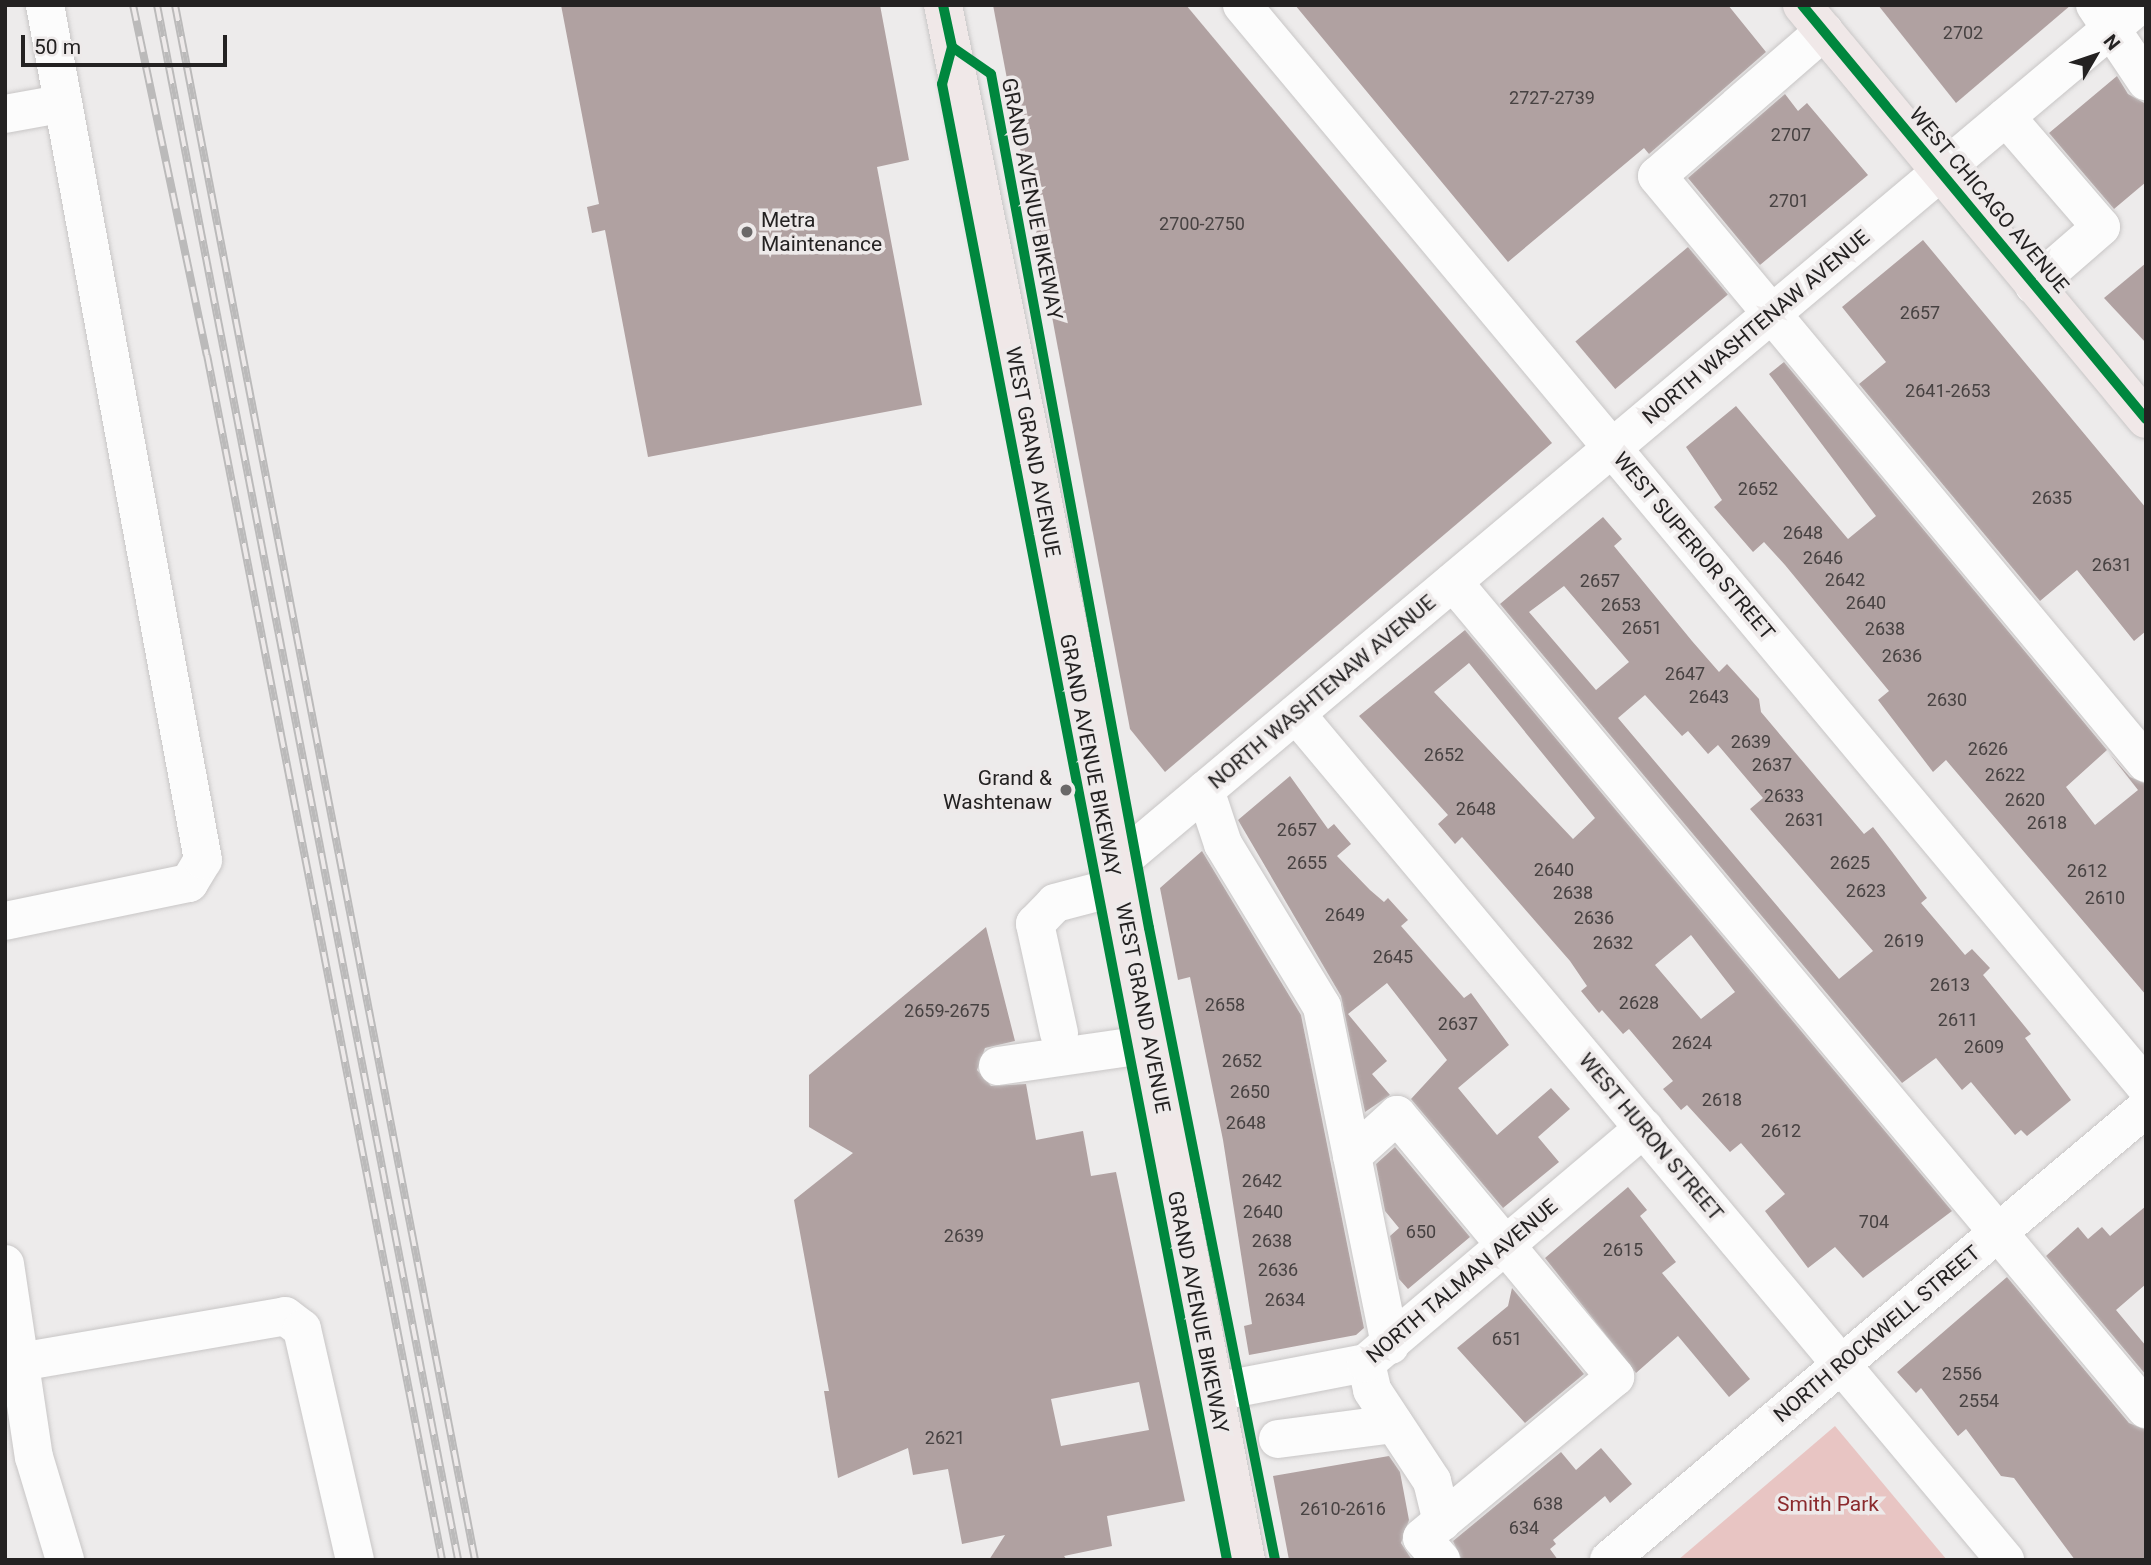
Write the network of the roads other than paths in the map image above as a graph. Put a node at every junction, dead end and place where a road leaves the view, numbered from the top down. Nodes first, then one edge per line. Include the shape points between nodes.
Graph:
1 (45, 5) edge
2 (943, 5) edge
3 (1242, 5) edge
4 (2139, 5) edge
5 (1813, 18) edge
6 (2102, 18) edge
7 (2146, 81) edge
8 (60, 104) junction
9 (5, 114) edge
10 (2006, 117) junction
11 (1941, 172) junction
12 (2034, 285) junction
13 (1771, 314) junction
14 (2146, 419) edge
15 (1612, 448) junction
16 (1453, 582) junction
17 (1296, 714) junction
18 (2146, 763) edge
19 (1205, 790) junction
20 (1118, 875) junction
21 (5, 920) edge
22 (1059, 1034) dead end
23 (1150, 1044) junction
24 (998, 1066) dead end
25 (2146, 1087) edge
26 (2146, 1108) edge
27 (1644, 1128) junction
28 (1352, 1156) junction
29 (1998, 1232) junction
30 (1506, 1246) junction
31 (5, 1264) edge
32 (1378, 1354) junction
33 (20, 1362) junction
34 (1841, 1364) junction
35 (1215, 1392) junction
36 (2146, 1409) edge
37 (1394, 1424) junction
38 (1278, 1439) dead end
39 (1442, 1522) junction
40 (65, 1560) edge
41 (355, 1560) edge
42 (1246, 1560) edge
43 (1441, 1560) edge
44 (1609, 1560) edge
45 (2005, 1560) edge

1 - 8 street
2 - 20 main road, WEST GRAND AVENUE
3 - 15 street, WEST SUPERIOR STREET
4 - 6 street, NORTH WASHTENAW AVENUE
5 - 11 main road, WEST CHICAGO AVENUE
5 - 13 street via 1657,176
6 - 7 street
6 - 10 street, NORTH WASHTENAW AVENUE
8 - 9 street
8 - 21 street via 202,860 189,883
10 - 11 street, NORTH WASHTENAW AVENUE
10 - 12 street via 2101,227
11 - 12 main road, WEST CHICAGO AVENUE
11 - 13 street, NORTH WASHTENAW AVENUE
12 - 14 main road, WEST CHICAGO AVENUE
13 - 15 street, NORTH WASHTENAW AVENUE
13 - 18 street
15 - 16 street, NORTH WASHTENAW AVENUE
15 - 25 street, WEST SUPERIOR STREET
16 - 17 street, NORTH WASHTENAW AVENUE
16 - 29 street
17 - 19 street, NORTH WASHTENAW AVENUE
17 - 27 street, WEST HURON STREET
19 - 20 street, NORTH WASHTENAW AVENUE
19 - 28 street via 1223,844 1322,1007
20 - 22 street via 1055,903 1035,924
20 - 23 main road, WEST GRAND AVENUE
23 - 24 street
23 - 35 main road, WEST GRAND AVENUE
26 - 29 street, NORTH ROCKWELL STREET
27 - 30 street, NORTH TALMAN AVENUE
27 - 34 street, WEST HURON STREET
28 - 30 street via 1397,1115
28 - 32 street
29 - 34 street, NORTH ROCKWELL STREET
29 - 36 street
30 - 32 street, NORTH TALMAN AVENUE
30 - 39 street via 1615,1377
31 - 33 street
32 - 35 street, NORTH TALMAN AVENUE
32 - 37 street via 1372,1390
33 - 40 street via 34,1457
33 - 41 street via 285,1316 302,1329
34 - 44 street, NORTH ROCKWELL STREET
34 - 45 street, WEST HURON STREET
35 - 42 main road, WEST GRAND AVENUE
37 - 38 street
37 - 39 street via 1432,1481
39 - 43 street via 1422,1538

